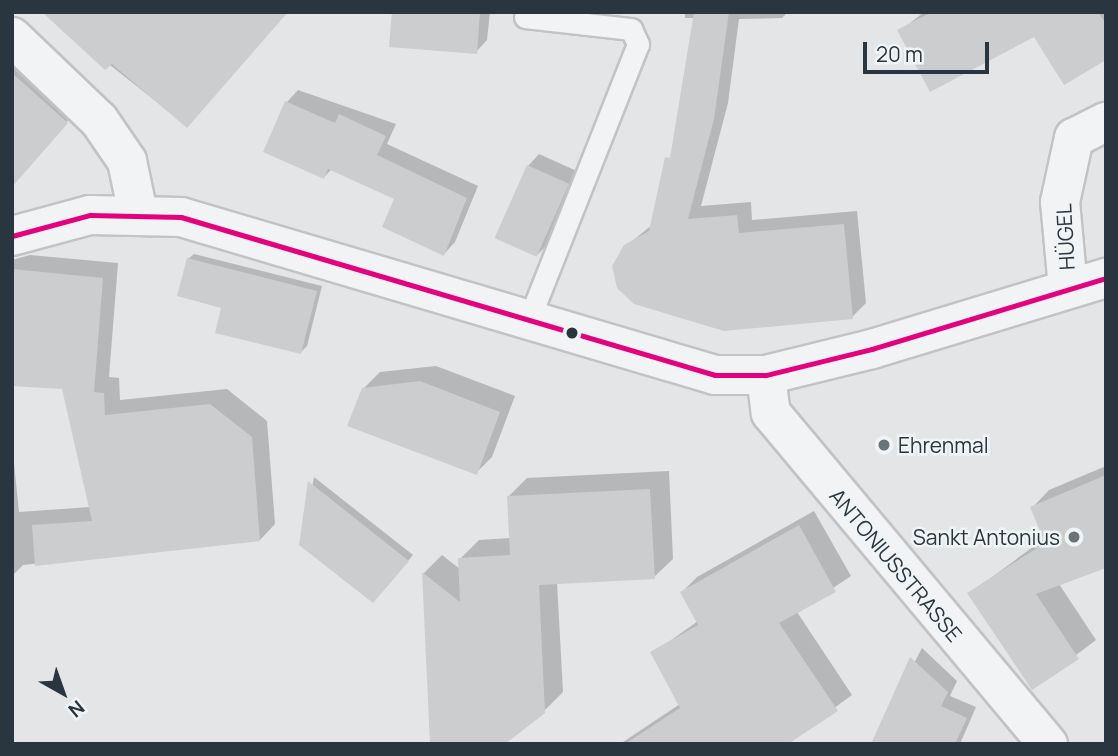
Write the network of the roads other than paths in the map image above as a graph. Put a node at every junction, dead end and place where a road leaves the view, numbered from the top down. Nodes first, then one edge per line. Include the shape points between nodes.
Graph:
1 (525, 17) dead end
2 (12, 37) edge
3 (1106, 122) edge
4 (138, 214) junction
5 (12, 236) edge
6 (1106, 278) edge
7 (1068, 288) junction
8 (528, 322) junction
9 (766, 375) junction
10 (1048, 744) edge

1 - 8 lane via 631,29 638,44
2 - 4 street via 99,120 127,161
3 - 7 street, HÜGEL via 1074,138 1060,202
4 - 5 street via 90,215
4 - 8 street via 181,217
6 - 7 street
7 - 9 street
8 - 9 street via 673,365
9 - 10 street, ANTONIUSSTRASSE via 771,413

